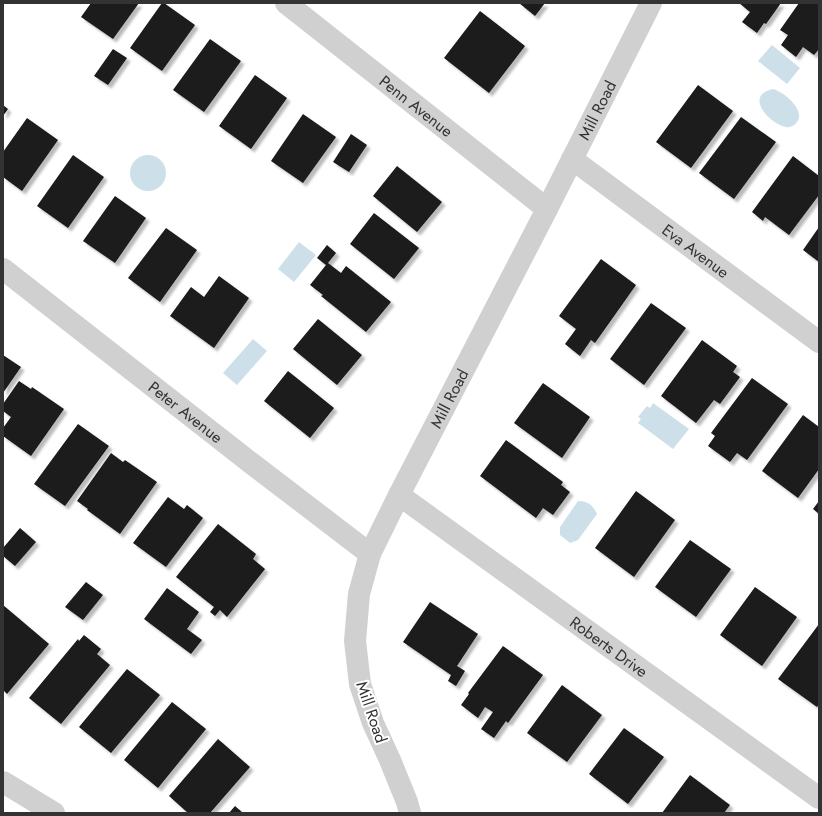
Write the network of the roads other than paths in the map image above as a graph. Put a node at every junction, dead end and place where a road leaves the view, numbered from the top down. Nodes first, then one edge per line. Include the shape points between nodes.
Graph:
1 (286, 3) edge
2 (652, 3) edge
3 (572, 160) junction
4 (547, 209) junction
5 (3, 269) edge
6 (819, 342) edge
7 (399, 495) junction
8 (370, 554) junction
9 (3, 782) edge
10 (819, 798) edge
11 (54, 813) edge
12 (410, 813) edge

1 - 4 street, Penn Avenue
2 - 3 street, Mill Road
3 - 4 street, Mill Road
3 - 6 street, Eva Avenue
4 - 7 street, Mill Road
5 - 8 street, Peter Avenue via 244,459
7 - 8 street, Mill Road
7 - 10 street, Roberts Drive
8 - 12 street, Mill Road via 359,594 355,641 360,684 372,723 393,767
9 - 11 street

